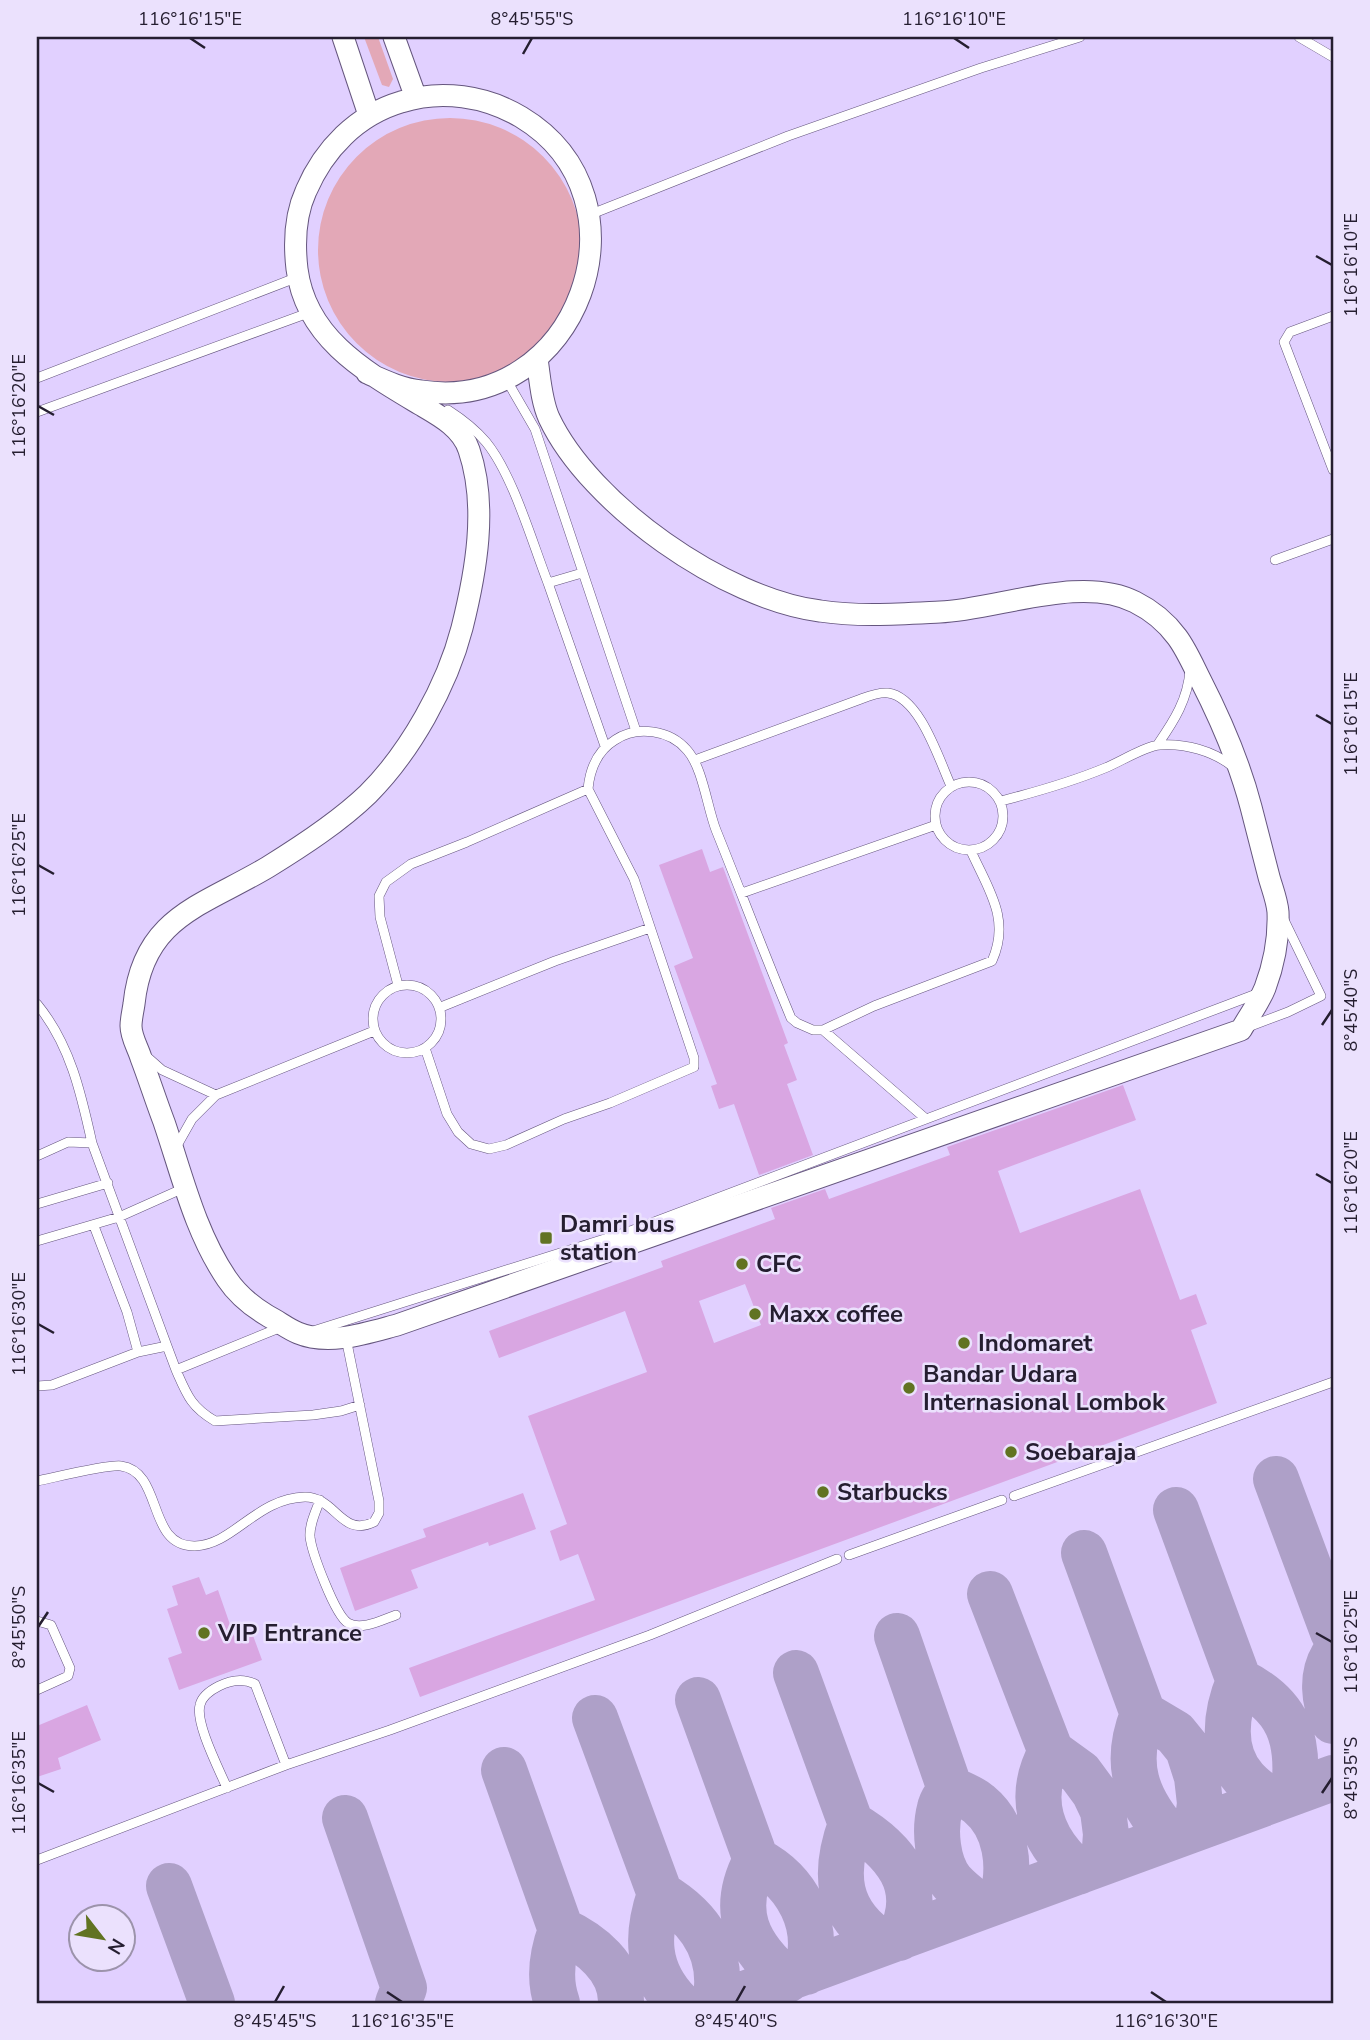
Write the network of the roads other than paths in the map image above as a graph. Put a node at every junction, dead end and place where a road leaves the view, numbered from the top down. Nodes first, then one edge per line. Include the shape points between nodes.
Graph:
1 (343, 37) edge
2 (394, 37) edge
3 (1080, 37) edge
4 (1299, 37) edge
5 (1333, 57) edge
6 (416, 98) junction
7 (369, 115) junction
8 (589, 215) junction
9 (298, 276) junction
10 (311, 312) junction
11 (1333, 316) edge
12 (537, 359) junction
13 (368, 373) junction
14 (37, 378) edge
15 (506, 379) junction
16 (422, 392) junction
17 (37, 412) edge
18 (1333, 470) edge
19 (1333, 538) edge
20 (1275, 560) dead end
21 (582, 573) junction
22 (548, 583) junction
23 (1191, 661) junction
24 (636, 730) junction
25 (1158, 744) junction
26 (605, 746) junction
27 (695, 760) junction
28 (1242, 773) junction
29 (951, 786) junction
30 (588, 789) junction
31 (1001, 801) junction
32 (936, 825) junction
33 (971, 850) junction
34 (742, 893) junction
35 (1278, 909) junction
36 (650, 928) junction
37 (398, 985) junction
38 (1264, 991) junction
39 (37, 1004) edge
40 (441, 1007) junction
41 (823, 1030) junction
42 (1241, 1030) junction
43 (374, 1031) junction
44 (425, 1048) junction
45 (138, 1049) junction
46 (216, 1095) junction
47 (926, 1119) junction
48 (92, 1143) junction
49 (174, 1151) junction
50 (37, 1156) edge
51 (108, 1183) junction
52 (186, 1188) junction
53 (37, 1204) edge
54 (119, 1217) junction
55 (94, 1226) junction
56 (37, 1241) edge
57 (294, 1330) junction
58 (346, 1338) junction
59 (167, 1346) junction
60 (138, 1352) junction
61 (176, 1370) junction
62 (1333, 1382) edge
63 (37, 1386) edge
64 (360, 1405) junction
65 (37, 1481) edge
66 (1014, 1496) dead end
67 (320, 1500) junction
68 (1002, 1500) dead end
69 (849, 1555) dead end
70 (837, 1559) dead end
71 (396, 1615) dead end
72 (37, 1621) edge
73 (37, 1690) edge
74 (286, 1765) junction
75 (227, 1788) junction
76 (37, 1860) edge

1 - 7 street
2 - 6 street
3 - 8 lane via 788,136
4 - 5 lane
6 - 7 street
6 - 8 street via 473,98 525,120 565,159
7 - 9 street via 340,138 316,168 301,202 295,239
8 - 12 street via 592,247 580,299 559,336
9 - 10 street
9 - 14 lane
10 - 13 street via 335,346
10 - 17 lane
11 - 18 lane via 1290,332 1284,342
12 - 15 street
12 - 23 street via 548,416 568,450 607,496 652,535 758,595 818,611 879,614 944,612 1074,592 1109,594 1132,600 1154,614 1176,636
13 - 16 street
13 - 45 street via 448,422 468,444 478,491 477,557 461,634 434,703 369,793 323,831 164,928 146,956 135,986 130,1030
15 - 16 street via 460,391
15 - 21 lane via 534,429
16 - 22 lane via 487,443 512,488
19 - 20 lane
21 - 22 lane
21 - 24 lane
22 - 26 lane
23 - 25 lane via 1185,698
23 - 28 street
24 - 26 lane
24 - 27 lane via 673,739
25 - 28 lane via 1203,750
25 - 31 lane via 1081,777
26 - 30 lane via 589,773
27 - 29 lane via 881,692 902,697 911,705
27 - 34 lane
28 - 35 street
29 - 31 lane via 970,781 988,786
29 - 32 lane via 940,796
30 - 36 lane via 630,870
30 - 37 lane via 411,864 386,882 379,896 380,918
31 - 33 lane via 1004,818 999,833 987,845
32 - 33 lane via 949,844
32 - 34 lane
33 - 41 lane via 999,914 998,948 992,961
34 - 41 lane via 791,1018 813,1030
35 - 38 street via 1277,941
35 - 42 lane via 1321,996
36 - 40 lane
36 - 44 lane via 694,1058 692,1069 489,1149 471,1144 458,1132 447,1114
37 - 40 lane via 417,986
37 - 43 lane via 376,1003
38 - 42 street
38 - 47 lane
39 - 48 lane via 70,1059
40 - 44 lane via 439,1032
41 - 47 lane
42 - 58 street via 397,1325
43 - 44 lane via 396,1051
43 - 46 lane
45 - 46 lane via 162,1070
45 - 49 street
46 - 49 lane via 192,1119
47 - 57 lane via 633,1230
48 - 50 lane via 68,1142
48 - 51 lane
49 - 52 street
51 - 53 lane
51 - 54 lane
52 - 54 lane
52 - 57 street via 206,1244 231,1285 258,1310
54 - 55 lane
54 - 59 lane
55 - 56 lane
55 - 60 lane
57 - 58 street
57 - 61 lane
58 - 64 lane
59 - 60 lane
59 - 61 lane
60 - 63 lane via 52,1385
61 - 64 lane via 190,1402 215,1421 313,1415
62 - 66 lane
64 - 67 lane via 379,1513 374,1522 358,1528
65 - 67 lane via 120,1465 134,1471 145,1484 171,1539 196,1546 230,1533 272,1503 307,1497
67 - 71 lane via 310,1536 340,1615 348,1624 359,1626
68 - 69 lane
70 - 74 lane via 637,1639
72 - 73 lane via 51,1625 70,1668 68,1676
74 - 75 lane
74 - 75 lane via 255,1684 246,1680 221,1685 208,1692 200,1704 200,1718
75 - 76 lane

